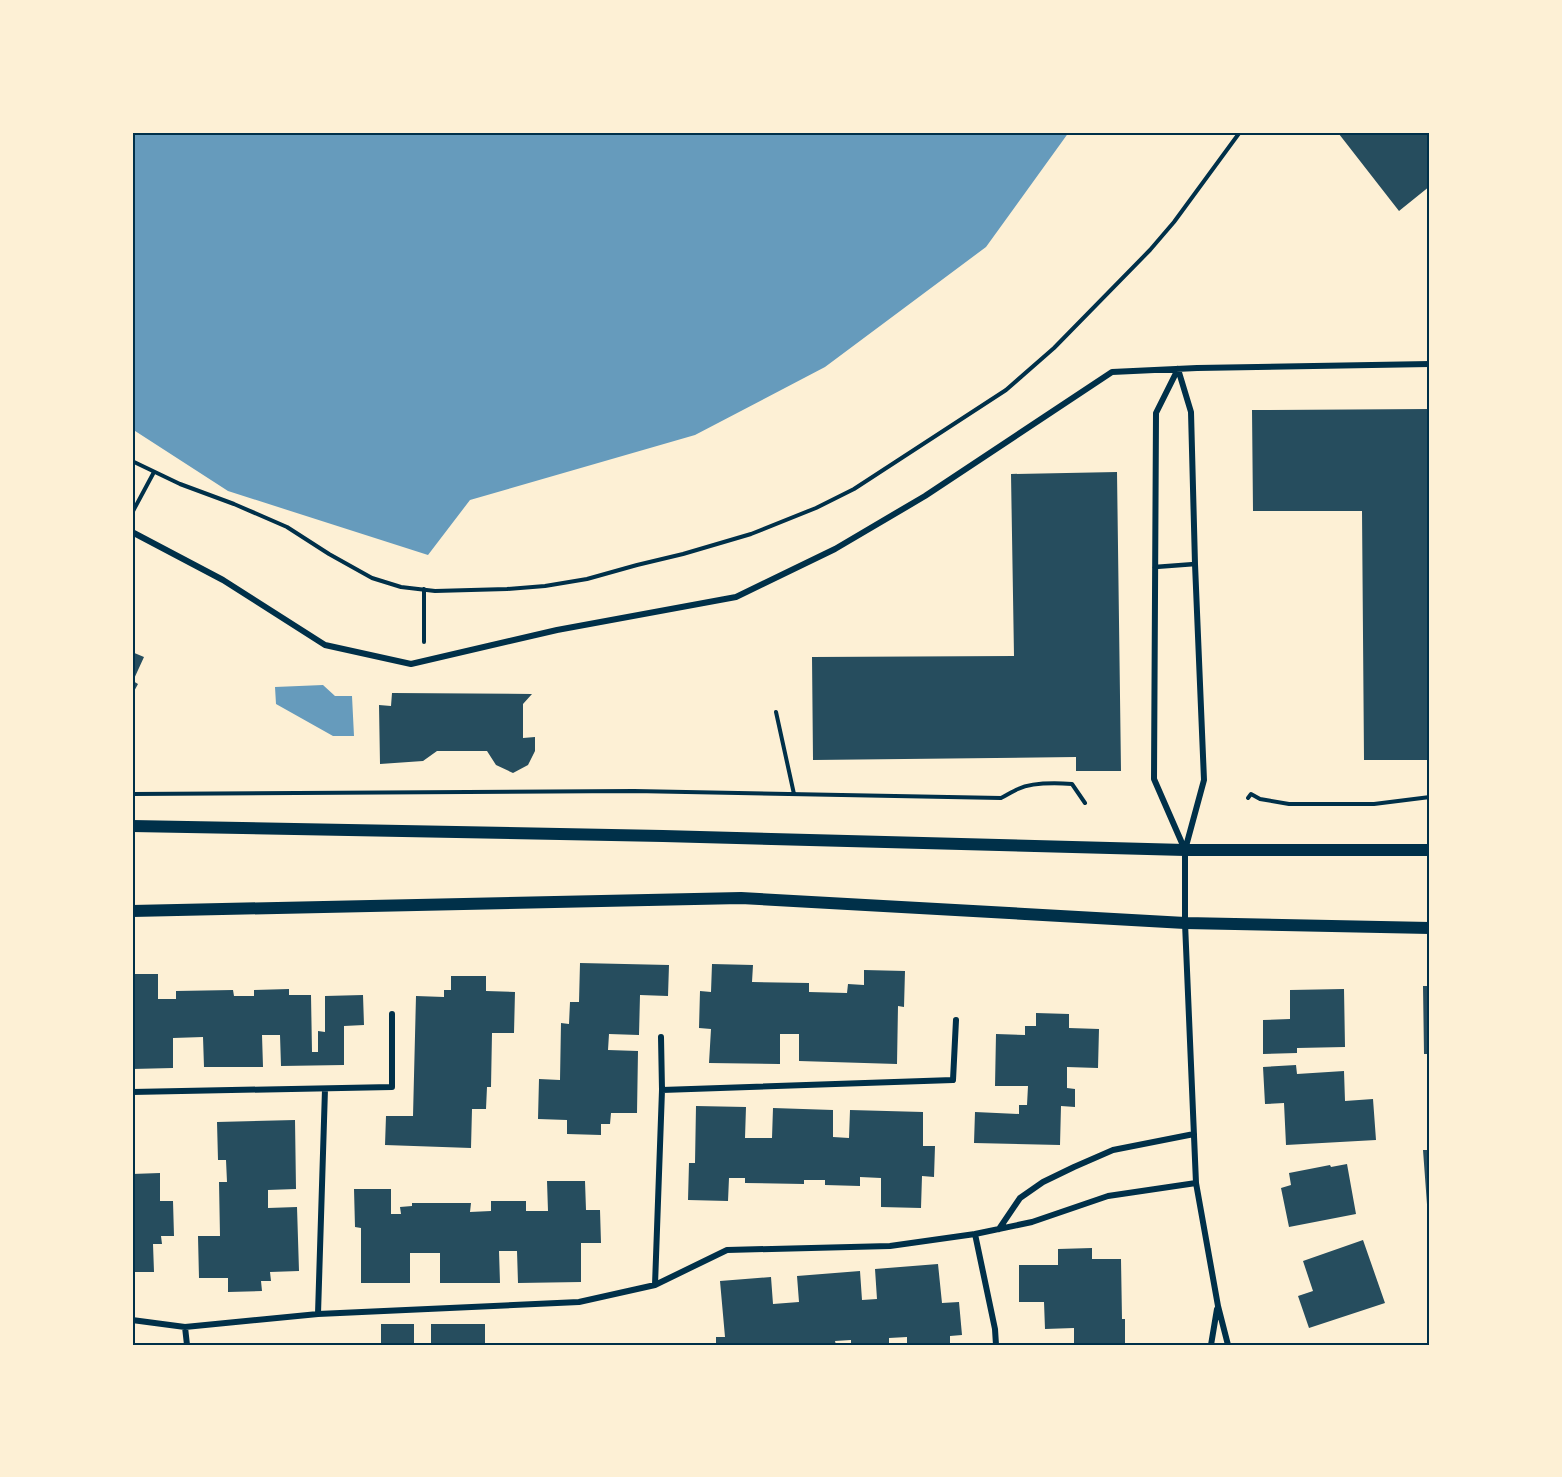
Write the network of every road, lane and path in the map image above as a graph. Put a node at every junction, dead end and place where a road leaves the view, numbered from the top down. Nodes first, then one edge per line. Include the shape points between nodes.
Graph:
1 (1240, 132) edge
2 (1430, 364) edge
3 (1178, 369) junction
4 (132, 461) edge
5 (154, 472) junction
6 (132, 513) edge
7 (132, 532) edge
8 (1195, 564) junction
9 (1155, 567) junction
10 (424, 589) junction
11 (424, 619) dead end
12 (776, 712) dead end
13 (132, 794) edge
14 (794, 794) junction
15 (1430, 797) edge
16 (1248, 798) dead end
17 (1085, 803) dead end
18 (132, 826) edge
19 (1185, 850) junction
20 (1430, 850) edge
21 (132, 911) edge
22 (1185, 923) junction
23 (1430, 928) edge
24 (392, 1014) dead end
25 (956, 1020) dead end
26 (661, 1037) dead end
27 (325, 1089) junction
28 (662, 1090) junction
29 (132, 1092) edge
30 (1194, 1134) junction
31 (1196, 1183) junction
32 (999, 1229) junction
33 (975, 1234) junction
34 (655, 1285) junction
35 (1218, 1306) junction
36 (318, 1314) junction
37 (132, 1320) edge
38 (185, 1327) junction
39 (188, 1345) edge
40 (996, 1345) edge
41 (1211, 1345) edge
42 (1228, 1345) edge

1 - 10 path via 1174,222 1054,348 1006,390 854,489 751,534 587,579 507,589
2 - 3 street
3 - 7 street via 1112,372 925,496 836,549 736,597 557,630 411,664 325,645 224,580
3 - 8 street via 1191,412
3 - 9 street via 1156,413
4 - 5 path
5 - 6 path
5 - 10 path via 287,527 372,578
8 - 9 lane
8 - 19 street via 1204,780
9 - 19 street via 1154,779
10 - 11 path
12 - 14 path
13 - 14 path via 634,791
14 - 17 path via 1001,798 1020,788 1072,784
15 - 16 path via 1374,804 1310,805 1260,800 1251,794
18 - 19 main road
19 - 20 main road
19 - 22 street
21 - 22 main road via 741,897
22 - 23 main road
22 - 30 street
24 - 27 street via 393,1088
25 - 28 street via 953,1080
26 - 28 street
27 - 29 street
27 - 36 street
28 - 34 street
30 - 31 street
30 - 32 street via 1113,1150 1043,1182 1020,1198
31 - 32 street via 1108,1196
31 - 35 street
32 - 33 street
33 - 34 street via 890,1245 727,1250
33 - 40 street
34 - 36 street via 579,1302
35 - 41 street
35 - 42 street
36 - 38 street
37 - 38 street
38 - 39 street

